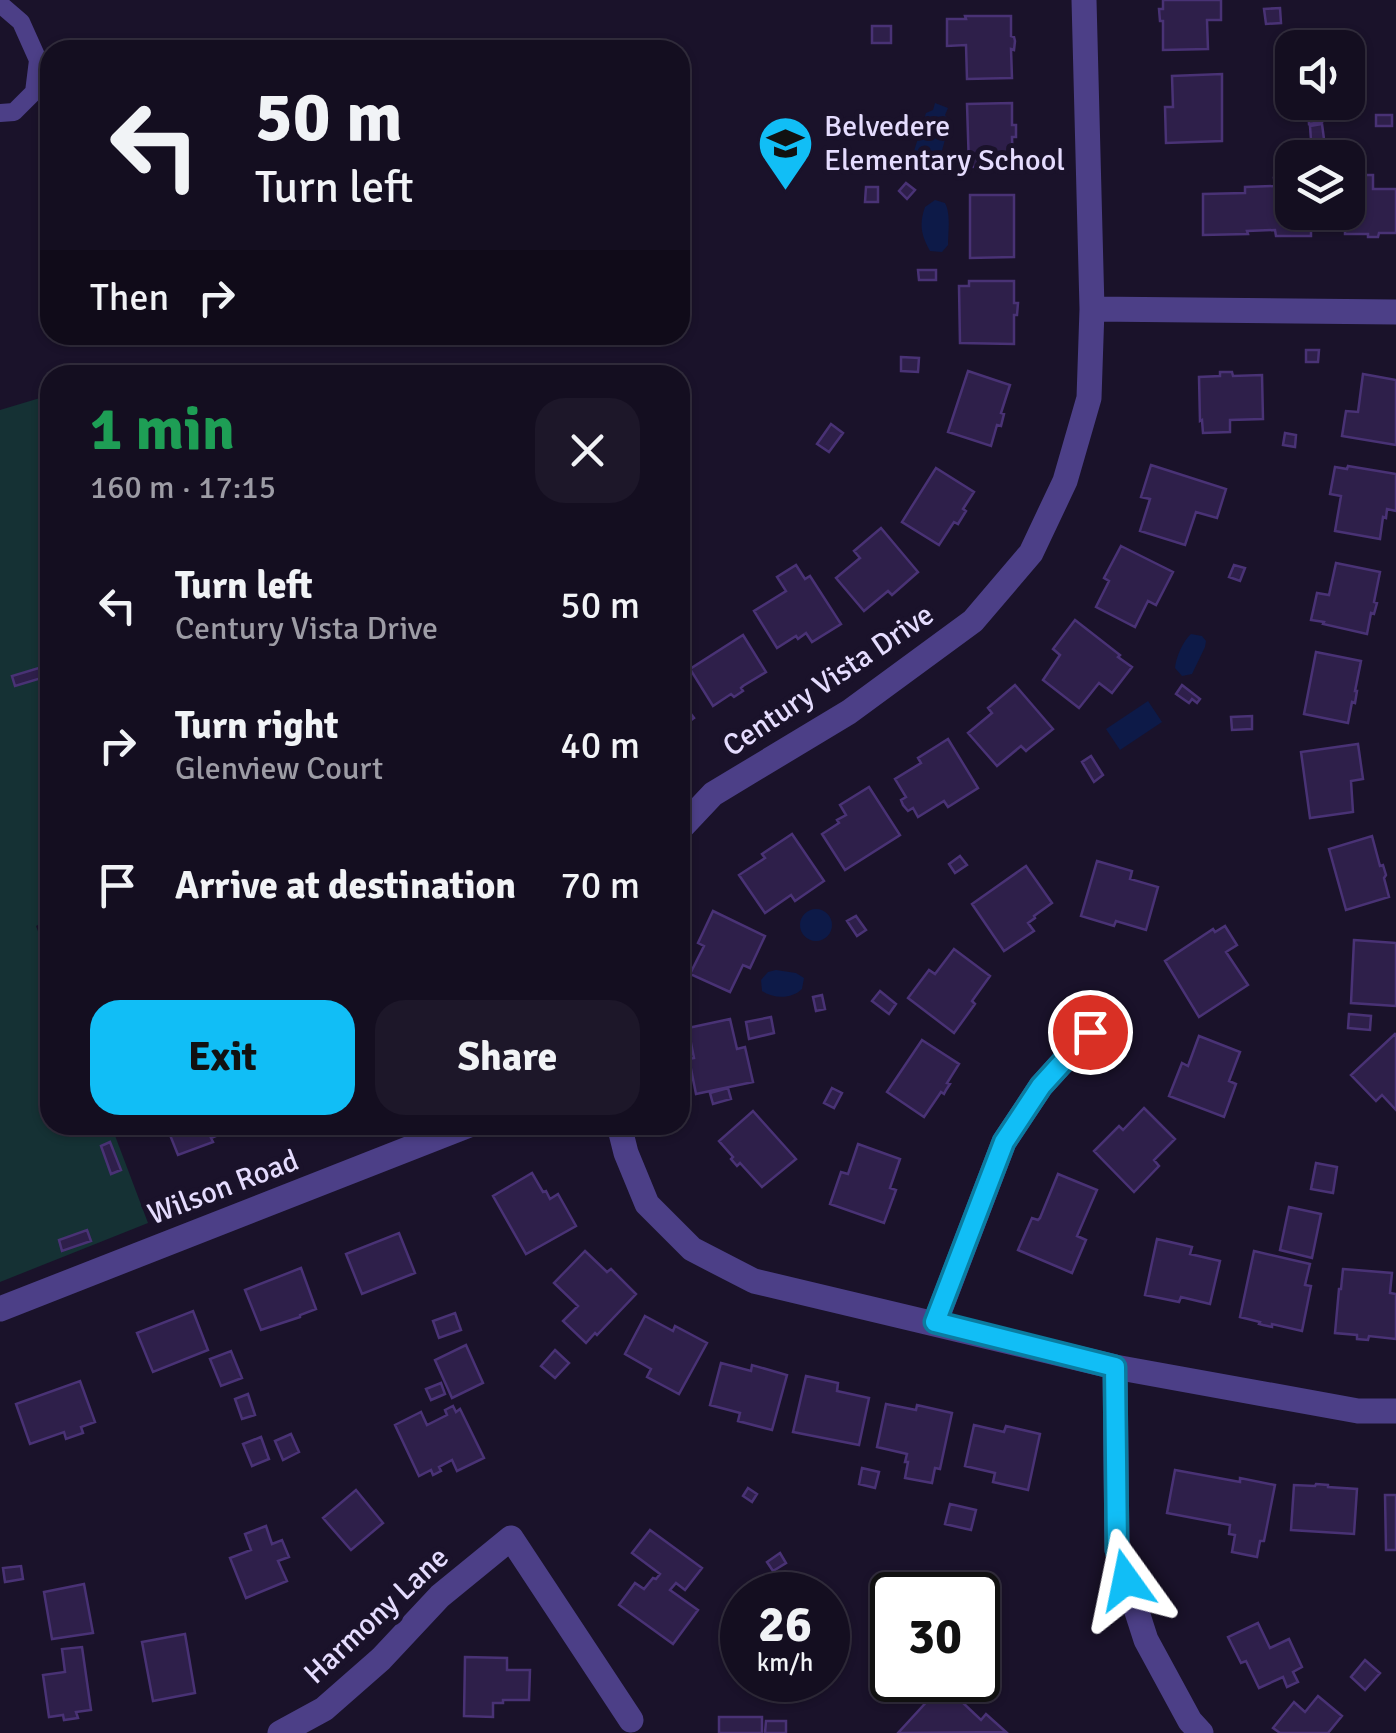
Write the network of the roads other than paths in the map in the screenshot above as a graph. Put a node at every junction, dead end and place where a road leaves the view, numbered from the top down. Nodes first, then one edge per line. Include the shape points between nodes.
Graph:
1 (1084, 0) edge
2 (0, 4) edge
3 (0, 113) edge
4 (1092, 309) junction
5 (1396, 312) edge
6 (690, 818) edge
7 (1090, 1032) dead end
8 (444, 1135) edge
9 (621, 1135) edge
10 (0, 1309) edge
11 (935, 1322) junction
12 (1115, 1367) junction
13 (1396, 1412) edge
14 (632, 1720) dead end
15 (280, 1733) edge
16 (1200, 1733) edge

1 - 4 street, Century Vista Drive
2 - 3 lane via 21,22 38,60 34,92 14,112
4 - 5 street
4 - 6 street, Century Vista Drive via 1089,398 1066,481 1031,553 974,621 849,712 713,794
7 - 11 street via 1041,1086 1004,1142
8 - 10 street, Wilson Road
9 - 11 street via 648,1204 692,1250 754,1280
11 - 12 street
12 - 13 street via 1358,1411
12 - 16 street via 1117,1550 1146,1640
14 - 15 street, Harmony Lane via 510,1538 324,1709

